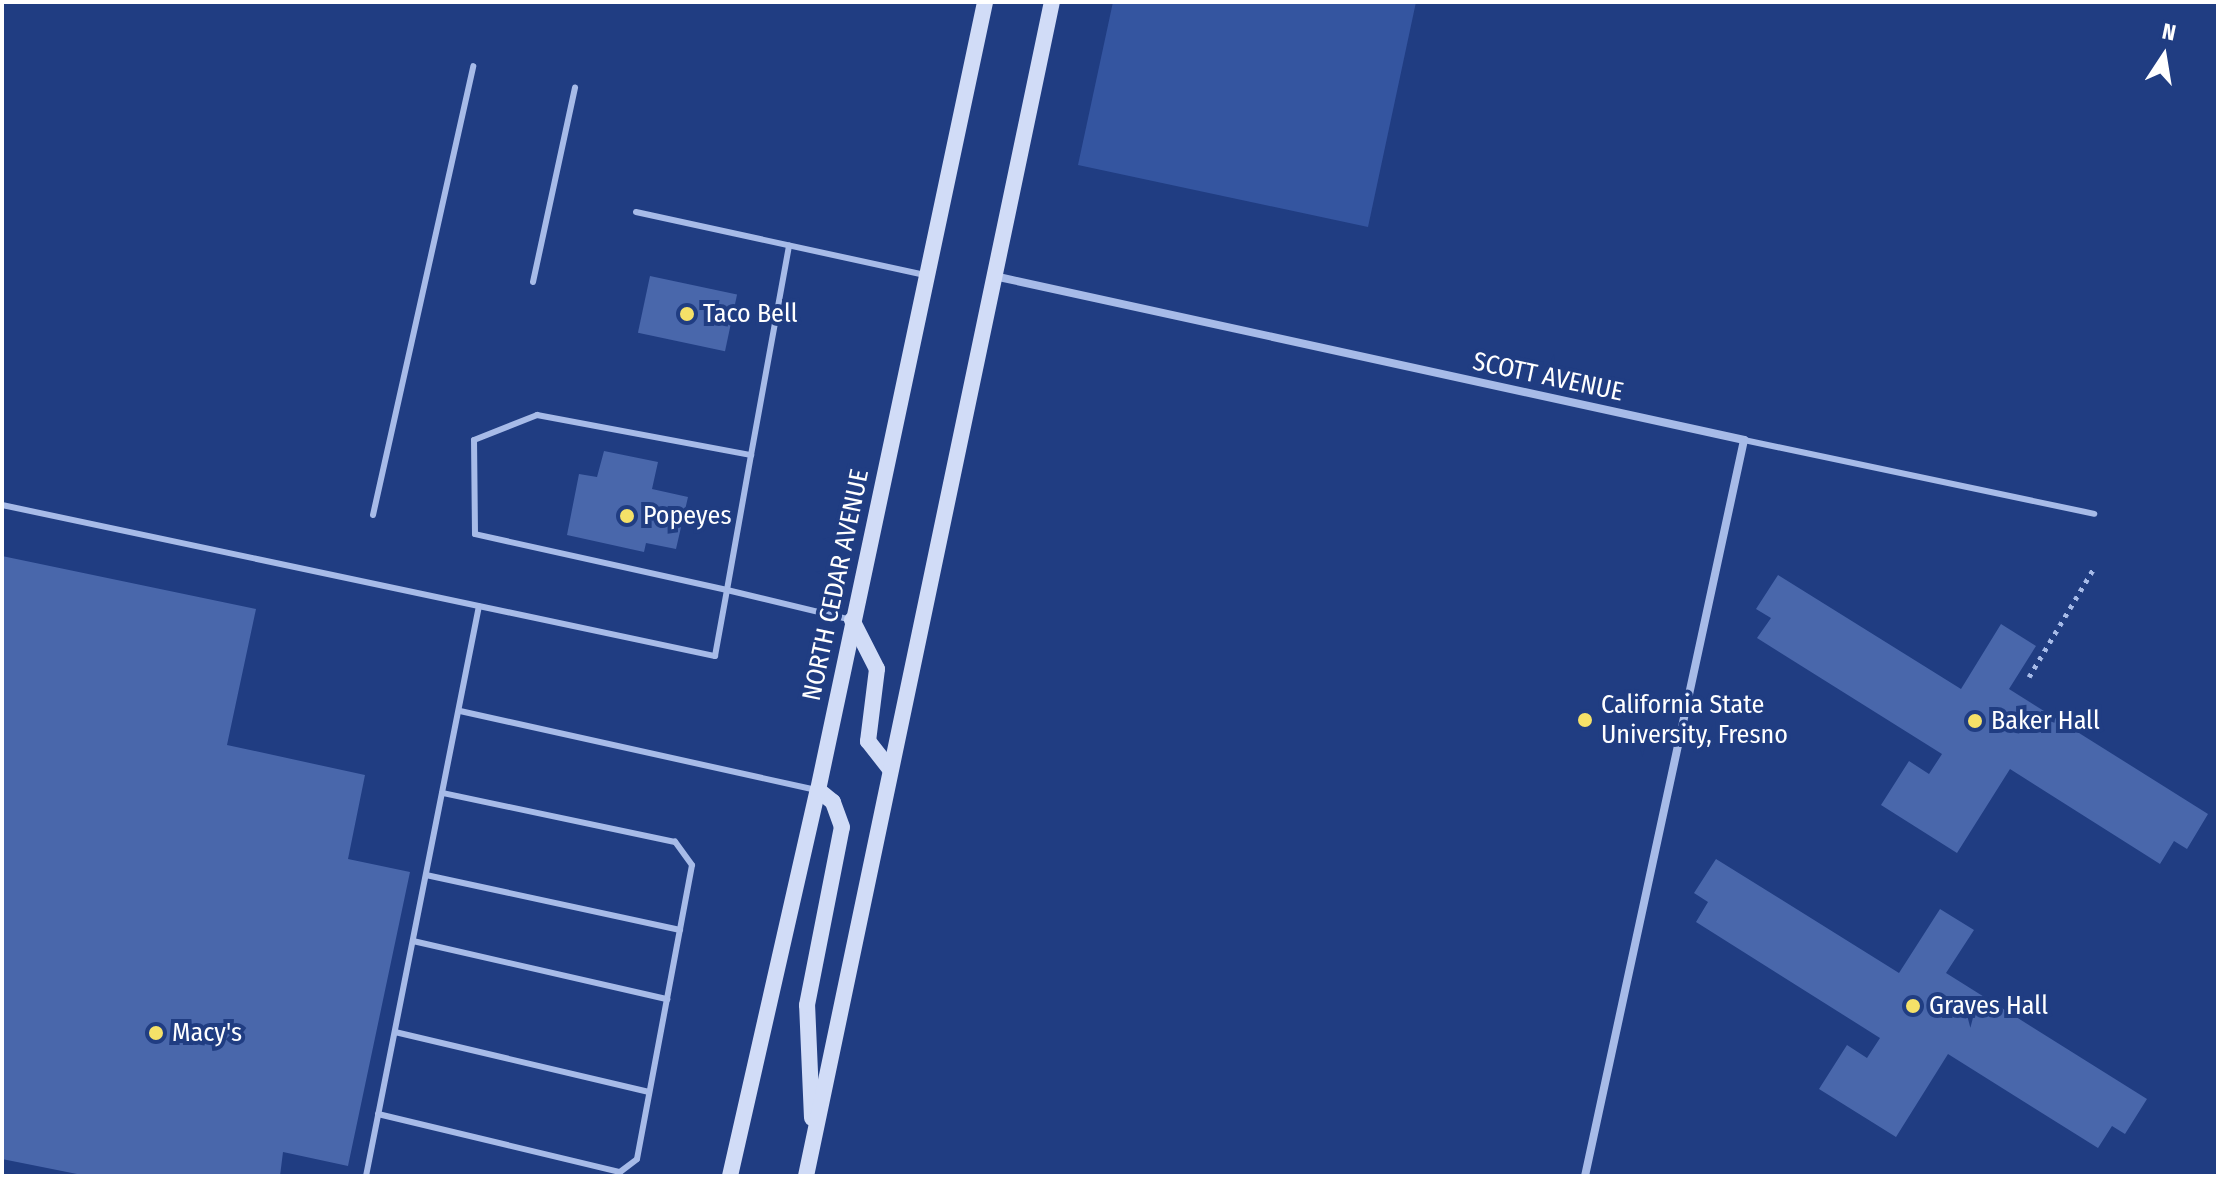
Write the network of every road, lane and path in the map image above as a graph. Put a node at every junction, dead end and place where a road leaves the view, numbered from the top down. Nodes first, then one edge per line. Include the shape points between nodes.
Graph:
1 (985, 2) edge
2 (1052, 2) edge
3 (473, 66) dead end
4 (575, 87) dead end
5 (636, 212) dead end
6 (789, 245) junction
7 (926, 275) junction
8 (994, 276) junction
9 (533, 282) dead end
10 (1744, 440) junction
11 (751, 455) junction
12 (2, 505) edge
13 (2094, 514) dead end
14 (373, 515) dead end
15 (2094, 568) dead end
16 (727, 590) junction
17 (479, 606) junction
18 (852, 620) junction
19 (2029, 677) dead end
20 (460, 711) junction
21 (889, 768) junction
22 (818, 790) junction
23 (442, 793) junction
24 (426, 875) junction
25 (680, 930) junction
26 (413, 941) junction
27 (667, 999) junction
28 (395, 1032) junction
29 (649, 1092) junction
30 (378, 1114) junction
31 (813, 1143) junction
32 (366, 1176) edge
33 (730, 1176) edge
34 (806, 1176) edge
35 (1585, 1176) edge

1 - 7 main road, NORTH CEDAR AVENUE
2 - 8 main road
3 - 14 lane
4 - 9 lane
5 - 6 lane
6 - 7 lane
6 - 11 lane
7 - 18 main road, NORTH CEDAR AVENUE
8 - 10 street, SCOTT AVENUE
8 - 21 main road
10 - 13 lane, SCOTT AVENUE
10 - 35 street
11 - 16 lane
11 - 16 lane via 537,415 474,440 475,534
12 - 17 lane
15 - 19 path
16 - 17 lane via 715,656
16 - 18 lane
17 - 20 lane
18 - 21 main road via 877,669 868,741
18 - 22 main road, NORTH CEDAR AVENUE
20 - 22 lane
20 - 23 lane
21 - 31 main road
22 - 31 main road via 833,802 842,827 807,1005
22 - 33 main road, NORTH CEDAR AVENUE
23 - 24 lane
23 - 25 lane via 675,842 692,865
24 - 25 lane
24 - 26 lane
25 - 27 lane
26 - 27 lane
26 - 28 lane
27 - 29 lane
28 - 29 lane
28 - 30 lane
29 - 30 lane via 637,1159 620,1172
30 - 32 lane
31 - 34 main road

